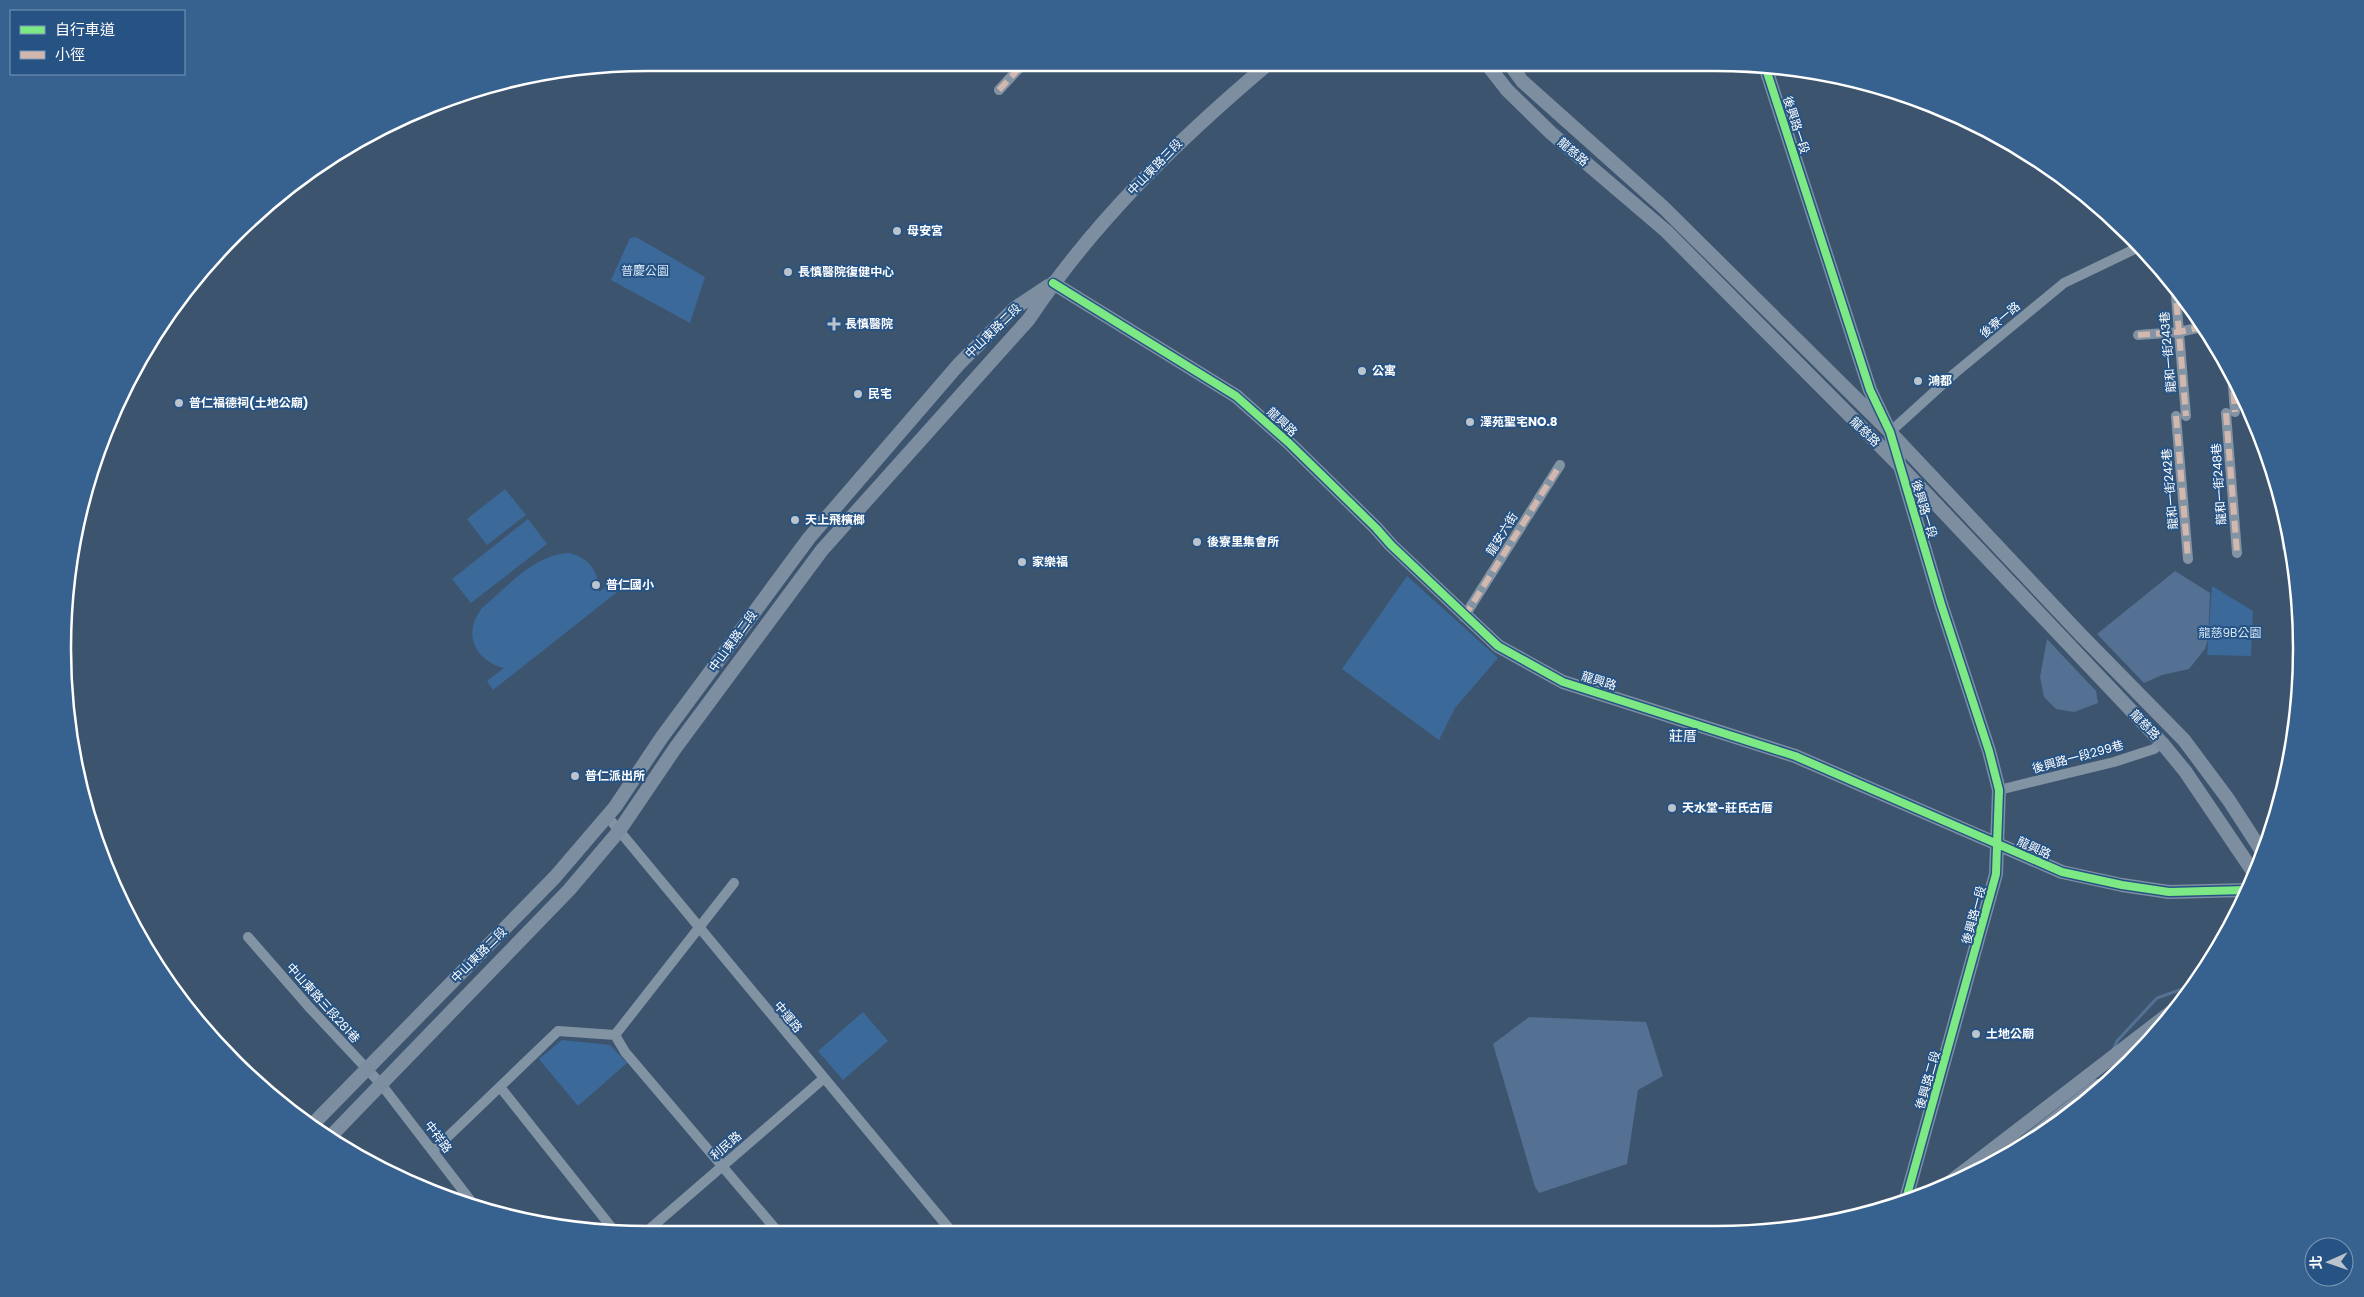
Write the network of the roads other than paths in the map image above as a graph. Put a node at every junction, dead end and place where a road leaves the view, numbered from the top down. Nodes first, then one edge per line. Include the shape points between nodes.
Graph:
1 (1017, 71) edge
2 (1261, 71) edge
3 (1492, 71) edge
4 (1514, 71) edge
5 (1767, 74) edge
6 (999, 90) dead end
7 (1565, 119) junction
8 (1551, 132) junction
9 (2133, 250) edge
10 (1053, 283) junction
11 (2176, 301) edge
12 (2195, 328) edge
13 (2179, 332) junction
14 (2138, 335) dead end
15 (2231, 390) edge
16 (2181, 416) joint
17 (1890, 432) junction
18 (1560, 465) dead end
19 (1899, 465) junction
20 (2237, 553) dead end
21 (2188, 559) dead end
22 (1464, 617) junction
23 (2162, 743) junction
24 (1999, 790) junction
25 (607, 816) junction
26 (620, 831) junction
27 (1999, 844) junction
28 (2258, 845) edge
29 (2250, 867) edge
30 (734, 883) dead end
31 (2239, 890) edge
32 (699, 930) junction
33 (248, 937) dead end
34 (1971, 967) joint
35 (2149, 1029) edge
36 (615, 1035) junction
37 (366, 1069) junction
38 (823, 1079) junction
39 (381, 1084) junction
40 (500, 1087) junction
41 (317, 1120) edge
42 (335, 1132) edge
43 (433, 1151) junction
44 (723, 1165) junction
45 (1971, 1166) edge
46 (1908, 1192) edge
47 (467, 1196) edge
48 (610, 1225) edge
49 (653, 1226) edge
50 (774, 1226) edge
51 (947, 1226) edge

1 - 6 street
2 - 10 street, 中山東路三段 via 1187,135 1131,192
3 - 8 street, 龍慈路
4 - 7 street, 龍慈路
5 - 17 street, 後興路一段 via 1870,390
7 - 8 street
7 - 17 street, 龍慈路 via 1663,207
8 - 19 street, 龍慈路 via 1666,231
9 - 17 street, 後寮一路 via 2064,283 1955,373
10 - 22 street, 龍興路 via 1236,396 1288,442
10 - 25 street, 中山東路二段 via 1015,308 959,364 809,538
10 - 26 street, 中山東路二段 via 1029,319 822,550 676,747
11 - 13 street, 龍和一街243巷
12 - 13 street
13 - 14 street
13 - 16 street, 龍和一街243巷
15 - 20 street, 龍和一街248巷
16 - 21 street, 龍和一街242巷
17 - 19 street, 後興路一段
17 - 28 street, 龍慈路 via 2184,740
18 - 22 street, 龍安六街
19 - 23 street, 龍慈路
19 - 24 street, 後興路一段
22 - 27 street, 龍興路 via 1498,646 1563,682 1795,756
23 - 24 street, 後興路一段299巷 via 2154,749 2114,762
23 - 29 street, 龍慈路
24 - 27 street, 後興路一段
25 - 26 street, 中運路
25 - 37 street, 中山東路二段 via 555,877
26 - 32 street, 中運路
26 - 39 street, 中山東路二段 via 569,890
27 - 31 street, 龍興路 via 2062,872 2122,885 2169,892
27 - 34 street, 後興路一段 via 1996,874
30 - 32 street
32 - 36 street
32 - 38 street, 中運路
33 - 37 street, 中山東路三段281巷
34 - 46 street, 後興路二段
35 - 45 street
36 - 40 street via 558,1031
36 - 44 street via 624,1052
37 - 39 street, 中山東路三段281巷
37 - 41 street, 中山東路二段
38 - 44 street, 利民路
38 - 51 street, 中運路
39 - 42 street, 中山東路二段
39 - 43 street, 中祥路
40 - 43 street
40 - 48 street
43 - 47 street, 中祥路
44 - 49 street, 利民路
44 - 50 street

